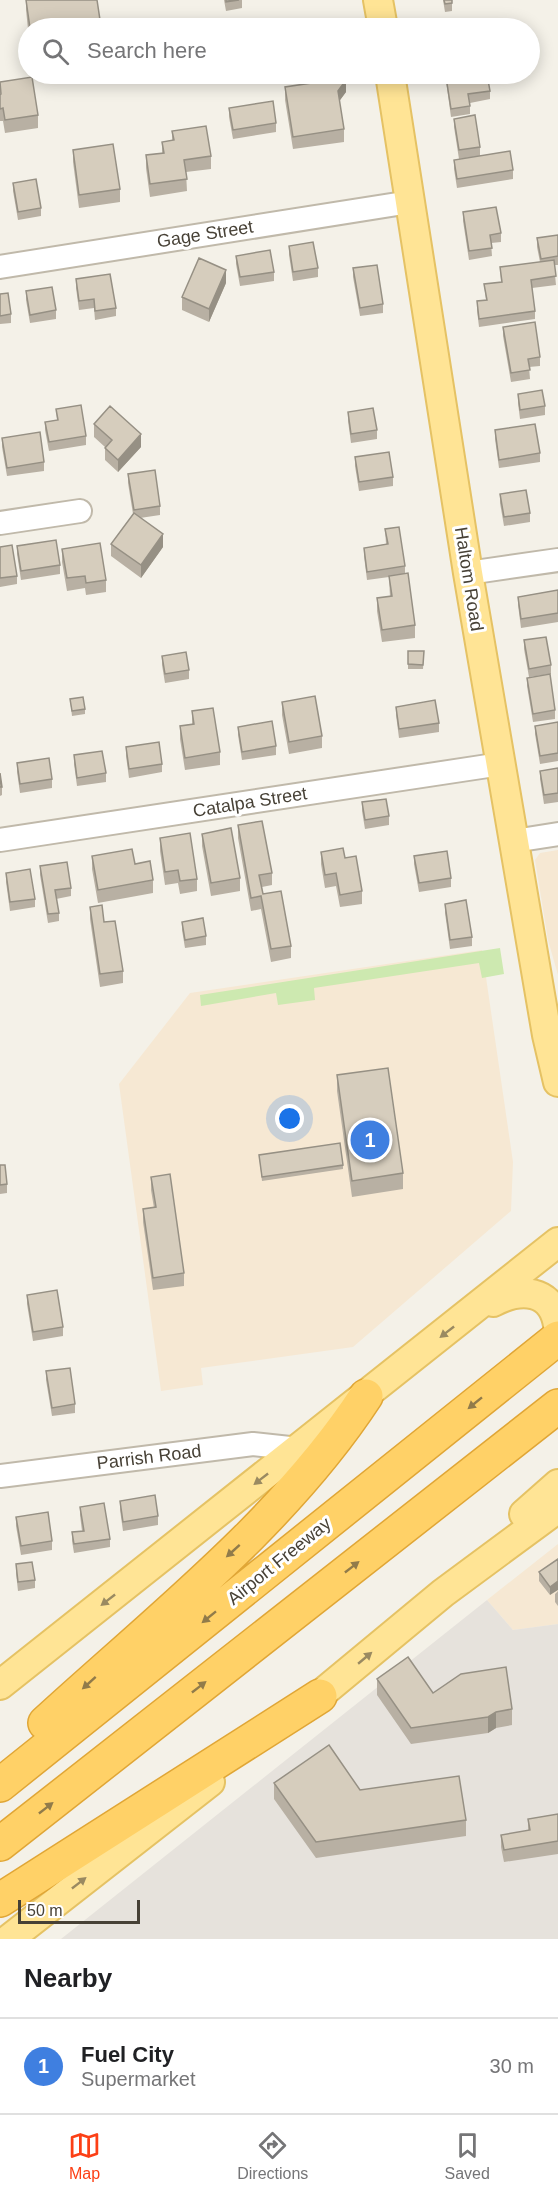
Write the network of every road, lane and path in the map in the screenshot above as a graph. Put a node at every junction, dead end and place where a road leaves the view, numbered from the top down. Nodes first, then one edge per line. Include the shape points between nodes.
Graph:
1 (378, 0) edge
2 (381, 18) edge
3 (392, 84) edge
4 (410, 202) junction
5 (0, 267) edge
6 (80, 511) dead end
7 (0, 523) edge
8 (558, 560) edge
9 (468, 573) junction
10 (501, 764) junction
11 (558, 834) edge
12 (0, 840) edge
13 (514, 841) junction
14 (558, 1082) edge
15 (558, 1242) edge
16 (472, 1312) junction
17 (558, 1325) edge
18 (558, 1338) edge
19 (366, 1396) junction
20 (558, 1406) edge
21 (299, 1449) junction
22 (0, 1476) edge
23 (558, 1484) edge
24 (558, 1508) edge
25 (443, 1593) junction
26 (0, 1685) edge
27 (320, 1696) junction
28 (0, 1776) edge
29 (0, 1785) edge
30 (0, 1844) edge
31 (0, 1900) edge
32 (9, 1939) edge

1 - 2 main road
3 - 4 main road, Haltom Road
4 - 5 street, Gage Street
4 - 9 main road, Haltom Road
6 - 7 street
8 - 9 street
9 - 10 main road, Haltom Road
10 - 12 street, Catalpa Street
10 - 13 main road, Haltom Road
11 - 13 street
13 - 14 main road, Haltom Road
15 - 16 main road
16 - 17 main road via 507,1294 528,1292 546,1301
16 -> 19 main road
18 -> 29 highway, Airport Freeway
19 - 21 main road
19 -> 28 highway via 336,1442 258,1528 20,1746
30 -> 20 highway
21 - 22 street, Parrish Road via 253,1443
21 -> 26 main road
23 - 25 main road
24 - 25 main road
27 -> 25 main road
27 - 31 highway
32 -> 27 main road

